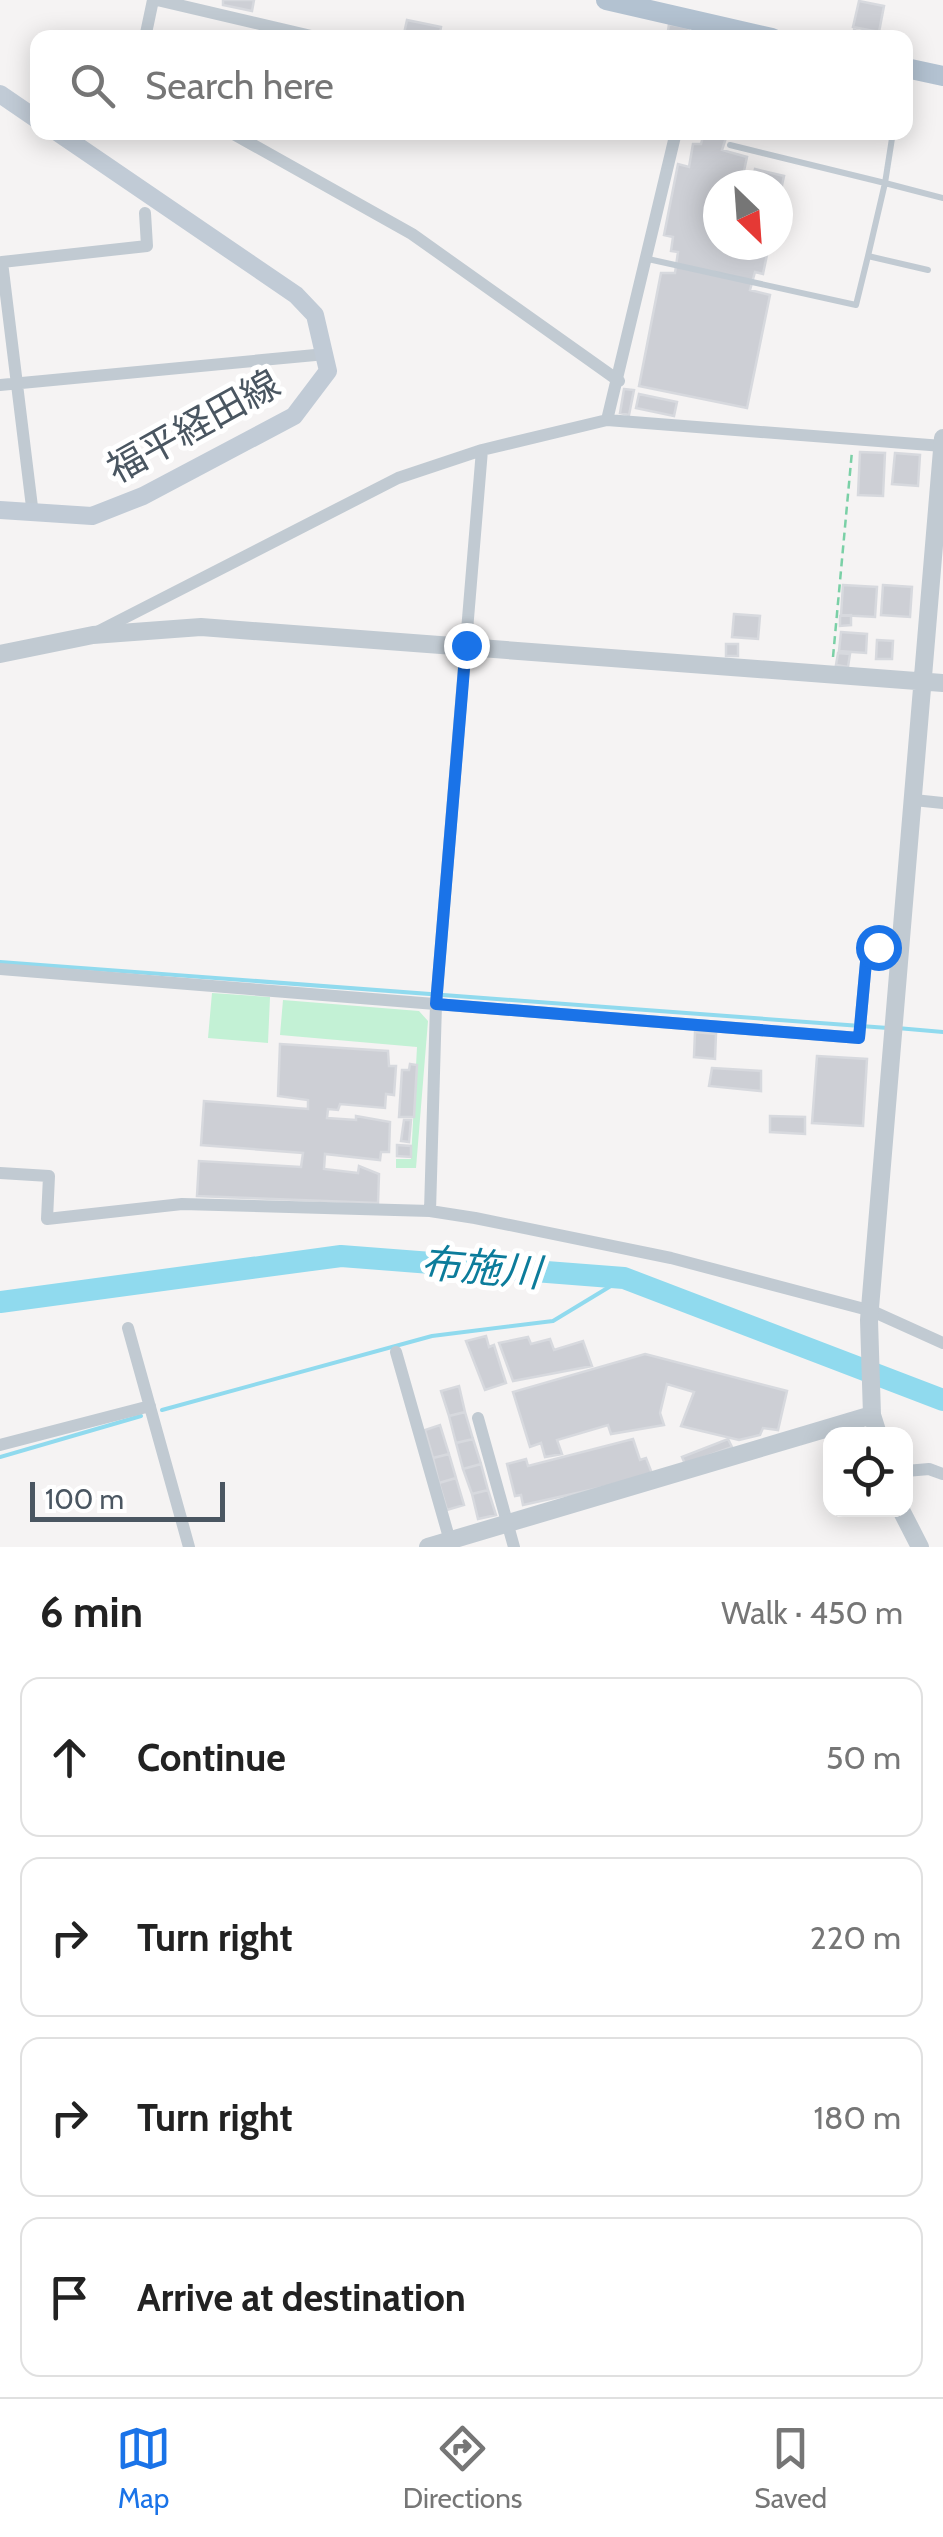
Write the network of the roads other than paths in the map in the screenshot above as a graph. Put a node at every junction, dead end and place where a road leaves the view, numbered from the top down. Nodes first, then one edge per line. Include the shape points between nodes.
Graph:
1 (155, 0) edge
2 (606, 0) edge
3 (148, 30) edge
4 (285, 30) edge
5 (700, 30) edge
6 (913, 70) edge
7 (943, 76) edge
8 (0, 94) edge
9 (30, 115) edge
10 (68, 140) edge
11 (244, 140) edge
12 (674, 140) edge
13 (891, 140) edge
14 (730, 145) dead end
15 (885, 184) junction
16 (943, 198) edge
17 (145, 214) dead end
18 (868, 256) junction
19 (647, 259) junction
20 (1, 262) edge
21 (928, 270) dead end
22 (326, 354) junction
23 (619, 381) junction
24 (17, 383) junction
25 (0, 385) edge
26 (608, 420) junction
27 (943, 438) edge
28 (942, 446) edge
29 (482, 450) junction
30 (0, 510) edge
31 (34, 515) junction
32 (92, 635) junction
33 (466, 645) junction
34 (0, 654) edge
35 (934, 683) edge
36 (914, 800) junction
37 (943, 803) edge
38 (901, 944) junction
39 (0, 969) edge
40 (436, 1004) junction
41 (0, 1173) edge
42 (430, 1212) junction
43 (871, 1315) junction
44 (128, 1328) dead end
45 (943, 1343) edge
46 (396, 1352) dead end
47 (150, 1406) junction
48 (872, 1415) junction
49 (478, 1418) dead end
50 (876, 1427) edge
51 (0, 1445) edge
52 (913, 1471) edge
53 (943, 1474) edge
54 (905, 1517) edge
55 (508, 1525) junction
56 (450, 1541) junction
57 (189, 1547) edge
58 (428, 1547) edge
59 (514, 1547) edge
60 (920, 1547) edge

1 - 3 street
1 - 4 street
2 - 5 main road
6 - 7 main road
8 - 9 main road
10 - 22 main road, 福平経田線 via 296,296 315,316
11 - 23 street via 412,234
12 - 19 street
13 - 15 lane
14 - 15 lane
15 - 16 lane
15 - 18 lane
17 - 20 street via 147,246
18 - 19 lane via 856,305
18 - 21 lane
19 - 23 street
20 - 24 street
22 - 24 street
22 - 31 main road, 福平経田線 via 328,370 314,394 266,433 92,516
23 - 26 street
24 - 25 street
24 - 31 street
26 - 28 street
26 - 29 street
27 - 28 street
28 - 35 street
29 - 32 street via 398,478
29 - 33 street
30 - 31 main road, 福平経田線
32 - 33 street via 201,627
32 - 34 street
33 - 35 street
33 - 40 street
35 - 36 street
36 - 37 street
36 - 38 street
38 - 40 street via 878,947 866,962 859,1038
38 - 43 street
39 - 40 street
40 - 42 street
41 - 42 street via 48,1176 46,1219 182,1204
42 - 43 street via 671,1258
43 - 45 street
43 - 48 street
44 - 47 street
46 - 56 street
47 - 51 street
47 - 57 street
48 - 50 street
48 - 55 street
49 - 55 street
52 - 53 street
54 - 60 street
55 - 56 street
55 - 59 street
56 - 58 street

